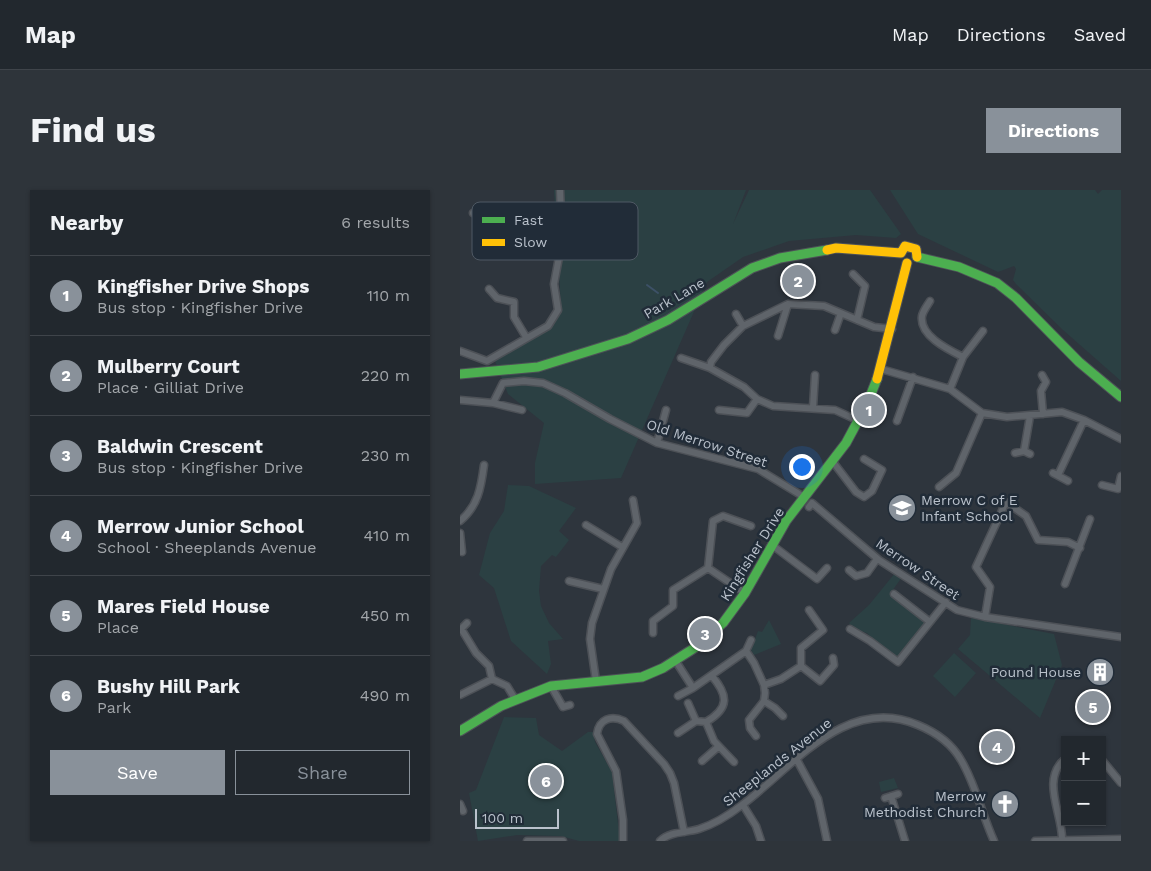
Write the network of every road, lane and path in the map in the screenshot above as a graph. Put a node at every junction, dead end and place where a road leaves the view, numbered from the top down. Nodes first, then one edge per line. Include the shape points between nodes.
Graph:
1 (900, 252) junction
2 (918, 257) junction
3 (558, 260) edge
4 (907, 263) junction
5 (853, 274) dead end
6 (489, 289) dead end
7 (930, 301) dead end
8 (788, 304) junction
9 (842, 313) junction
10 (736, 314) dead end
11 (857, 320) junction
12 (743, 326) junction
13 (892, 329) junction
14 (834, 330) dead end
15 (983, 331) dead end
16 (778, 336) dead end
17 (526, 337) junction
18 (460, 351) edge
19 (963, 357) junction
20 (681, 358) dead end
21 (710, 368) junction
22 (881, 369) junction
23 (460, 374) edge
24 (814, 375) dead end
25 (1042, 375) dead end
26 (913, 377) junction
27 (950, 389) junction
28 (1121, 397) edge
29 (757, 399) junction
30 (460, 400) edge
31 (493, 403) junction
32 (813, 407) junction
33 (522, 410) dead end
34 (666, 410) dead end
35 (719, 410) dead end
36 (982, 413) junction
37 (1043, 414) junction
38 (1030, 416) junction
39 (1084, 420) junction
40 (859, 421) junction
41 (897, 421) dead end
42 (1121, 439) edge
43 (656, 443) junction
44 (1015, 453) dead end
45 (864, 459) dead end
46 (833, 462) junction
47 (484, 465) dead end
48 (1121, 476) edge
49 (1068, 481) dead end
50 (1102, 485) dead end
51 (940, 488) dead end
52 (804, 497) junction
53 (633, 500) dead end
54 (809, 507) dead end
55 (1090, 519) dead end
56 (460, 521) edge
57 (586, 525) dead end
58 (751, 526) dead end
59 (846, 530) junction
60 (836, 532) dead end
61 (460, 533) edge
62 (772, 545) junction
63 (622, 547) junction
64 (1080, 548) junction
65 (462, 552) dead end
66 (877, 559) junction
67 (708, 568) junction
68 (828, 568) dead end
69 (848, 570) dead end
70 (569, 581) dead end
71 (1065, 584) dead end
72 (603, 589) junction
73 (745, 594) junction
74 (894, 594) dead end
75 (946, 602) junction
76 (809, 610) dead end
77 (985, 617) junction
78 (930, 622) junction
79 (467, 623) dead end
80 (850, 629) dead end
81 (461, 630) edge
82 (653, 633) dead end
83 (1121, 637) edge
84 (751, 640) dead end
85 (746, 651) junction
86 (833, 658) dead end
87 (675, 660) junction
88 (801, 666) junction
89 (712, 676) junction
90 (492, 679) junction
91 (596, 681) junction
92 (764, 685) junction
93 (551, 686) junction
94 (693, 688) junction
95 (460, 695) edge
96 (678, 696) dead end
97 (515, 699) junction
98 (764, 702) junction
99 (688, 703) dead end
100 (570, 705) dead end
101 (783, 716) dead end
102 (696, 721) junction
103 (706, 722) junction
104 (460, 731) edge
105 (678, 733) dead end
106 (756, 736) dead end
107 (718, 746) junction
108 (797, 760) junction
109 (702, 761) dead end
110 (734, 762) dead end
111 (1061, 765) edge
112 (1106, 765) edge
113 (1121, 782) edge
114 (891, 796) dead end
115 (743, 805) junction
116 (684, 832) junction
117 (1121, 839) edge
118 (1062, 840) edge
119 (527, 841) edge
120 (563, 841) edge
121 (623, 841) edge
122 (660, 841) edge
123 (761, 841) edge
124 (827, 841) edge
125 (905, 841) edge
126 (994, 841) edge
127 (1035, 841) edge
128 (1095, 841) edge

1 - 2 main road via 911,246 916,248
1 - 4 main road
1 - 23 main road, Park Lane via 836,248 780,258 752,268 668,320 628,339 538,367
2 - 4 main road
2 - 28 main road via 959,267 997,283 1079,362
3 - 17 street via 554,284 558,310 548,326
4 - 13 main road, Kingfisher Drive
5 - 11 street via 865,286
6 - 17 street via 497,298 514,302 514,317
7 - 19 street via 922,316 925,330 941,345
8 - 9 street via 824,306
8 - 12 street
8 - 16 street
9 - 11 street
9 - 14 street
10 - 12 street
11 - 13 street via 874,327
12 - 21 street via 724,345
13 - 22 main road, Kingfisher Drive
15 - 19 street
17 - 18 street via 487,361
19 - 27 street
20 - 21 street
21 - 29 street
22 - 26 street
22 - 40 main road, Kingfisher Drive
24 - 32 street
25 - 37 street via 1046,382 1041,391
26 - 27 street
26 - 41 street
27 - 36 street
29 - 32 street via 772,406
29 - 35 street via 747,413
30 - 31 street
31 - 33 street
31 - 43 street, Old Merrow Street via 503,383 544,383
32 - 40 street via 835,410
34 - 43 street
36 - 38 street
36 - 51 street via 956,472
37 - 38 street
37 - 39 street via 1062,412
38 - 44 street via 1027,452
39 - 42 street
39 - 49 street via 1056,474
40 - 46 main road, Kingfisher Drive
43 - 52 street, Old Merrow Street via 758,469
45 - 46 street via 882,470 872,491 864,496 856,492
46 - 52 main road, Kingfisher Drive
47 - 56 street via 480,494 474,507
48 - 50 street via 1118,489
52 - 62 main road, Kingfisher Drive
53 - 63 street via 637,523
54 - 59 street, Merrow Street via 812,502
55 - 64 street
57 - 63 street
58 - 67 street via 723,516 713,521
59 - 60 street
59 - 66 street, Merrow Street
61 - 65 street
62 - 68 street via 817,579
62 - 73 main road, Kingfisher Drive
63 - 72 street
64 - 71 street
64 - 77 street via 1068,542 1038,540 1026,516 1006,502 976,567 990,587
66 - 69 street via 867,573 853,578
66 - 75 street, Merrow Street
67 - 73 street
67 - 82 street via 673,590 673,606 653,622
70 - 72 street
72 - 91 street via 590,639
73 - 87 main road, Kingfisher Drive via 708,637
74 - 78 street
75 - 77 street, Merrow Street via 957,610
75 - 78 street
76 - 88 street via 823,630 800,648
77 - 83 street, Merrow Street
78 - 80 street via 898,662
79 - 81 street
81 - 90 street via 489,666
84 - 85 street
85 - 89 street
85 - 92 street
86 - 88 street via 834,665 820,681
87 - 91 main road, Kingfisher Drive via 642,677
87 - 94 street
88 - 92 street via 781,680
89 - 94 street
89 - 103 street via 722,690 724,703 719,713
90 - 95 street
90 - 97 street via 507,686
91 - 93 main road, Kingfisher Drive
92 - 98 street
93 - 97 main road, Kingfisher Drive
93 - 100 street via 563,707
94 - 96 street
97 - 104 main road, Kingfisher Drive
98 - 101 street
98 - 106 street via 749,720
99 - 102 street
102 - 103 street
102 - 105 street
103 - 107 street
107 - 109 street
107 - 110 street
108 - 115 street, Sheeplands Avenue
108 - 124 street via 818,799
108 - 126 street, Sheeplands Avenue via 834,731 857,721 883,718 914,723 944,740 960,758
111 - 118 street via 1054,782
112 - 113 street
114 - 125 street
115 - 116 street, Sheeplands Avenue via 718,821
115 - 123 street
116 - 121 street via 674,783 664,764 624,721 608,718 602,722 597,734 616,771
116 - 122 street, Sheeplands Avenue
117 - 128 street
118 - 127 street
118 - 128 street
119 - 120 street

